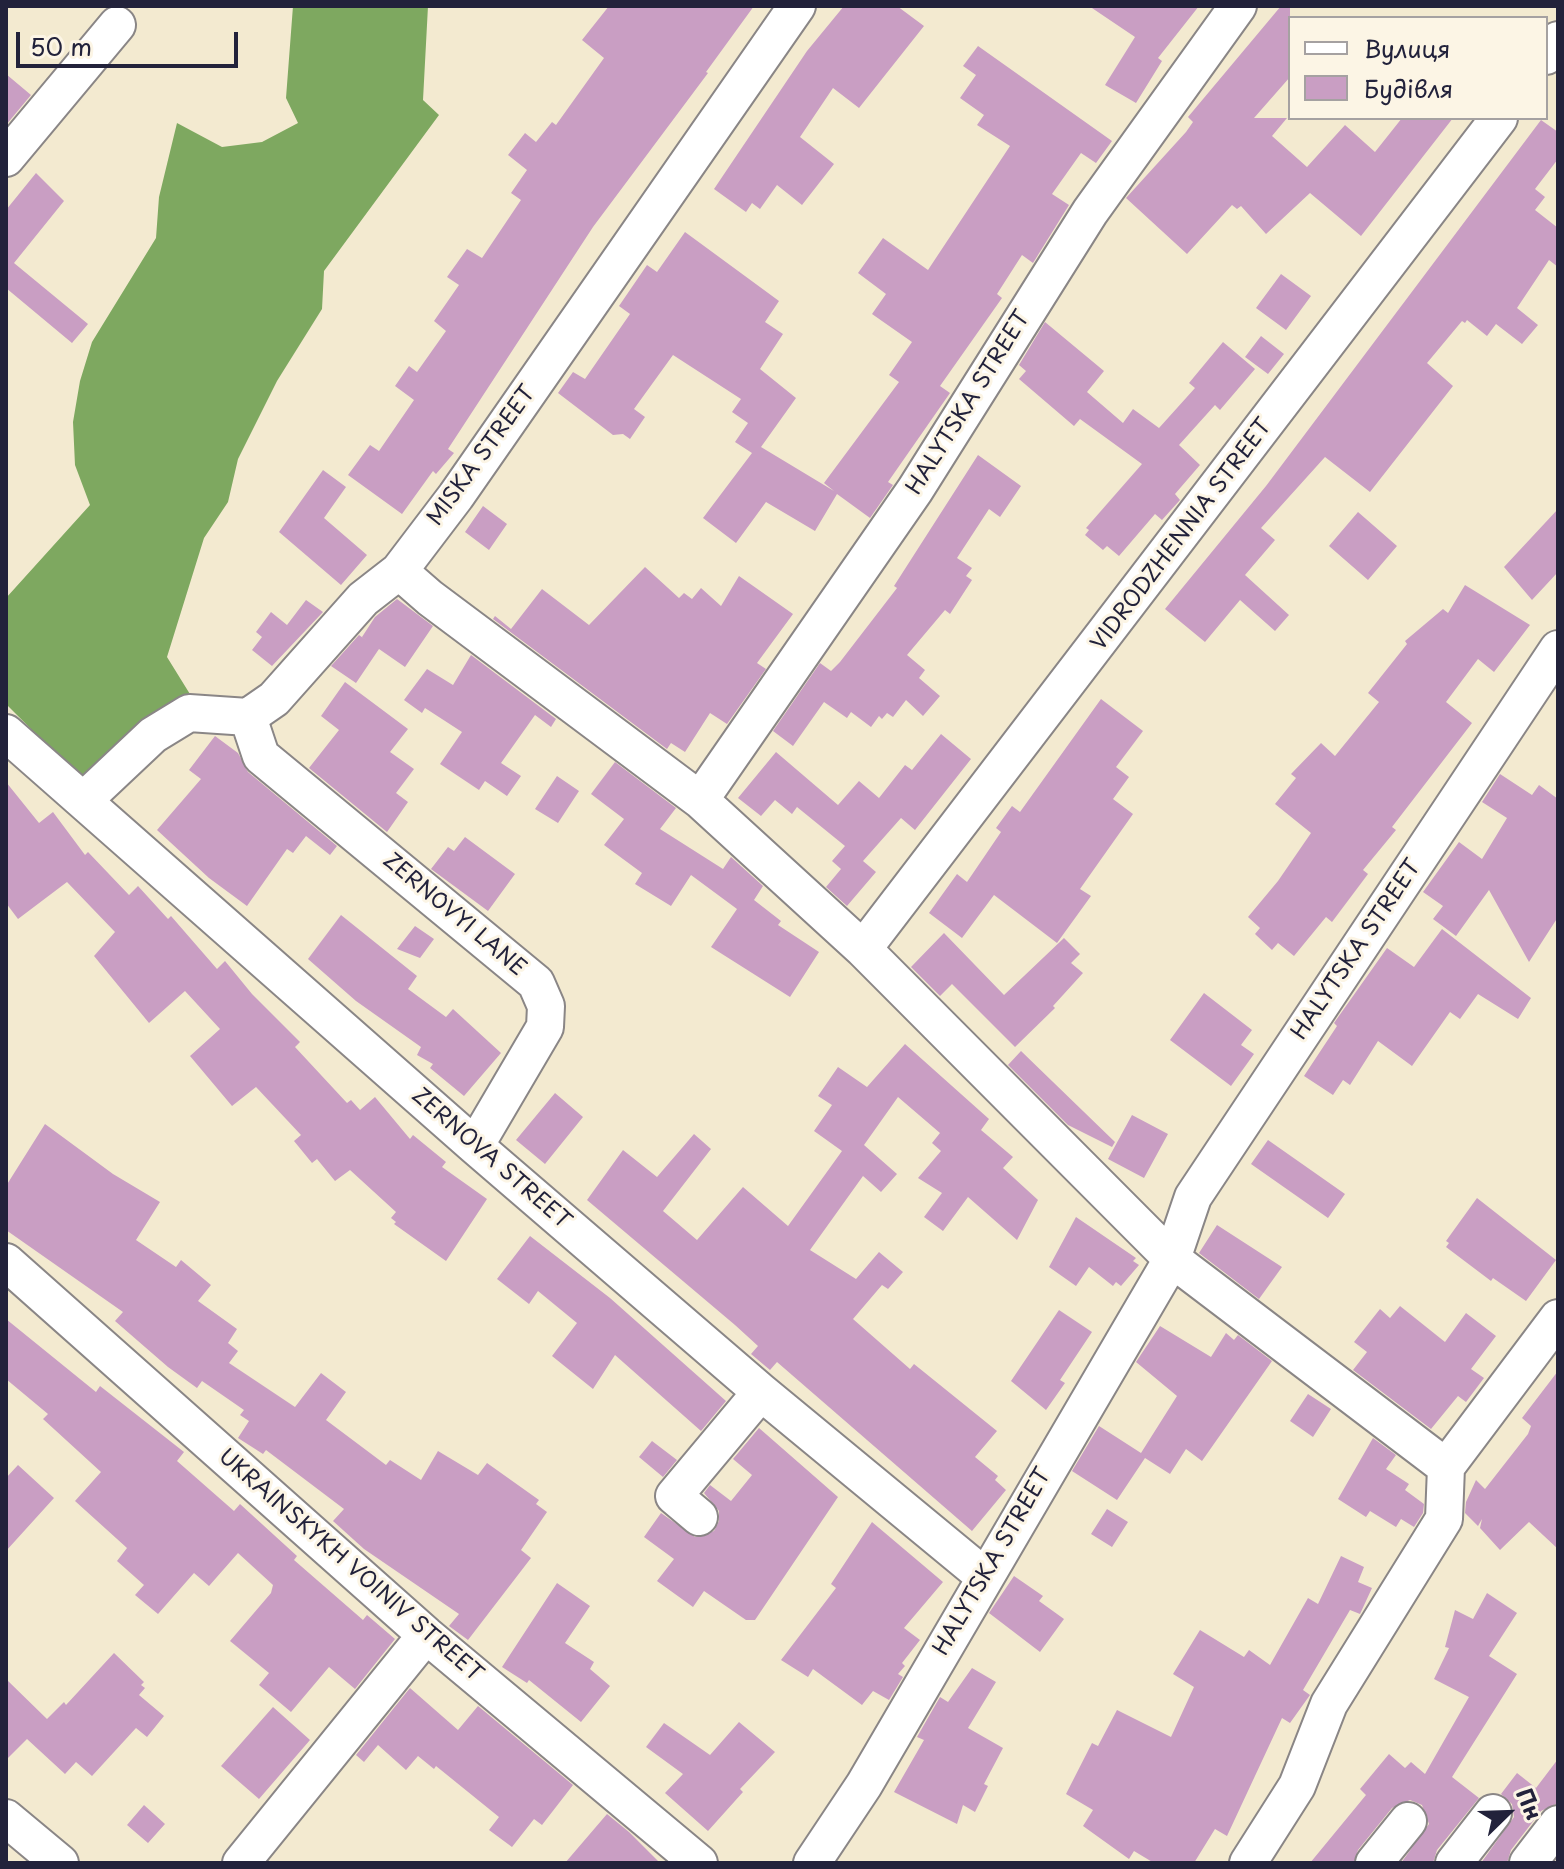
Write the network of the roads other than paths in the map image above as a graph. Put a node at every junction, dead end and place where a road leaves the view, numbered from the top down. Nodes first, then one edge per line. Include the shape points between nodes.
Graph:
1 (797, 6) edge
2 (1238, 6) edge
3 (117, 25) dead end
4 (1497, 120) edge
5 (6, 158) edge
6 (399, 571) junction
7 (1558, 649) edge
8 (248, 717) junction
9 (6, 733) edge
10 (84, 800) junction
11 (700, 800) junction
12 (863, 949) junction
13 (475, 1146) junction
14 (1172, 1259) junction
15 (6, 1262) edge
16 (1558, 1318) edge
17 (761, 1392) junction
18 (1446, 1467) junction
19 (699, 1517) dead end
20 (984, 1576) junction
21 (426, 1635) junction
22 (1493, 1813) dead end
23 (6, 1818) edge
24 (1408, 1821) dead end
25 (60, 1863) edge
26 (241, 1863) edge
27 (699, 1863) edge
28 (812, 1863) edge
29 (1248, 1863) edge
30 (1374, 1863) edge
31 (1454, 1863) edge

1 - 6 street, MISKA STREET
2 - 11 street, HALYTSKA STREET via 1090,212 915,490
3 - 5 street
4 - 12 street, VIDRODZHENNIA STREET
6 - 8 street, MISKA STREET via 363,599 274,699
6 - 11 street
7 - 14 street, HALYTSKA STREET via 1193,1197
8 - 10 street via 189,713 153,735
8 - 13 street, ZERNOVYI LANE via 261,756 536,983 546,1006 545,1027
9 - 10 street, ZERNOVA STREET
10 - 13 street, ZERNOVA STREET
11 - 12 street
12 - 14 street
13 - 17 street, ZERNOVA STREET
14 - 18 street
14 - 20 street, HALYTSKA STREET
15 - 21 street, UKRAINSKYKH VOINIV STREET
16 - 18 street
17 - 19 street via 674,1496
17 - 20 street, ZERNOVA STREET
18 - 29 street via 1444,1519 1329,1704 1297,1786
20 - 28 street, HALYTSKA STREET via 864,1785
21 - 26 street
21 - 27 street, UKRAINSKYKH VOINIV STREET
22 - 31 street
23 - 25 street
24 - 30 street

